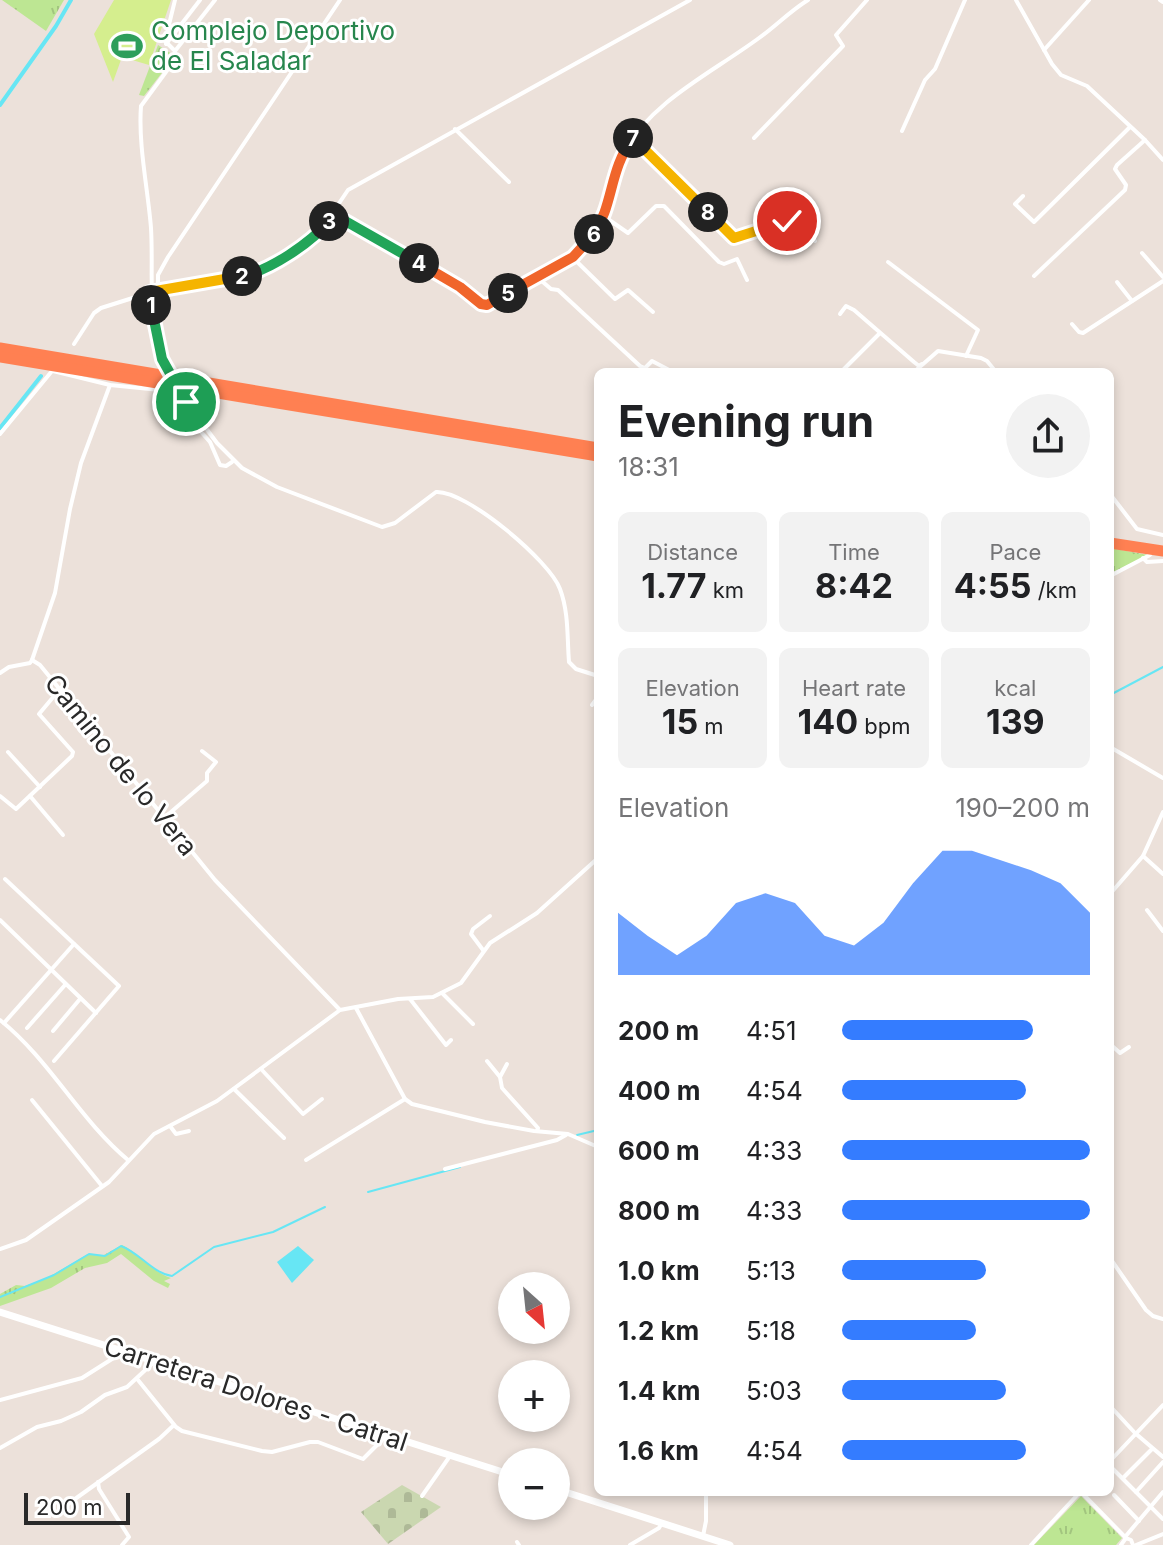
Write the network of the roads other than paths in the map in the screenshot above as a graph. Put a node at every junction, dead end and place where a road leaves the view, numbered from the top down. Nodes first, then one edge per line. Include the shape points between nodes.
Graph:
1 (175, 0) edge
2 (215, 0) edge
3 (340, 0) edge
4 (690, 0) edge
5 (808, 0) edge
6 (867, 0) edge
7 (965, 0) edge
8 (1016, 0) edge
9 (1089, 0) edge
10 (197, 1) edge
11 (207, 10) junction
12 (167, 28) junction
13 (174, 33) junction
14 (166, 44) junction
15 (1044, 50) junction
16 (175, 51) junction
17 (1130, 127) junction
18 (455, 129) junction
19 (902, 131) dead end
20 (634, 137) junction
21 (754, 138) dead end
22 (1145, 140) junction
23 (1163, 160) edge
24 (509, 182) dead end
25 (1023, 196) dead end
26 (333, 214) junction
27 (604, 216) junction
28 (815, 241) dead end
29 (1142, 253) dead end
30 (572, 257) junction
31 (888, 262) dead end
32 (1034, 276) dead end
33 (537, 277) junction
34 (1163, 279) edge
35 (747, 280) dead end
36 (1117, 282) dead end
37 (158, 290) junction
38 (150, 292) junction
39 (1132, 301) junction
40 (653, 312) dead end
41 (840, 314) dead end
42 (1072, 324) dead end
43 (879, 333) junction
44 (74, 344) dead end
45 (0, 348) edge
46 (966, 356) junction
47 (0, 359) edge
48 (922, 364) junction
49 (645, 368) edge
50 (645, 368) edge
51 (667, 368) edge
52 (845, 368) edge
53 (918, 368) edge
54 (993, 368) edge
55 (52, 371) junction
56 (110, 385) junction
57 (0, 434) edge
58 (594, 447) edge
59 (594, 455) edge
60 (232, 461) junction
61 (1114, 499) edge
62 (1163, 535) edge
63 (1114, 536) edge
64 (1114, 544) edge
65 (1163, 544) edge
66 (1163, 551) edge
67 (1150, 555) dead end
68 (1143, 558) junction
69 (1163, 561) edge
70 (1114, 574) edge
71 (32, 660) junction
72 (0, 673) edge
73 (594, 675) edge
74 (60, 689) junction
75 (594, 702) edge
76 (592, 705) dead end
77 (1114, 749) edge
78 (202, 751) dead end
79 (8, 752) dead end
80 (1163, 778) edge
81 (40, 787) junction
82 (0, 796) edge
83 (30, 796) junction
84 (1163, 812) edge
85 (164, 818) junction
86 (63, 835) dead end
87 (1143, 856) junction
88 (594, 862) edge
89 (1163, 874) edge
90 (5, 879) dead end
91 (1114, 889) edge
92 (1147, 910) dead end
93 (490, 916) dead end
94 (0, 920) edge
95 (1163, 931) edge
96 (74, 944) junction
97 (483, 950) junction
98 (51, 970) junction
99 (65, 984) junction
100 (442, 993) junction
101 (80, 998) junction
102 (410, 999) junction
103 (356, 1008) junction
104 (340, 1010) junction
105 (97, 1014) junction
106 (2, 1022) edge
107 (473, 1024) dead end
108 (27, 1028) dead end
109 (53, 1031) dead end
110 (451, 1040) dead end
111 (1129, 1047) dead end
112 (1114, 1048) edge
113 (54, 1061) dead end
114 (487, 1061) dead end
115 (507, 1064) dead end
116 (260, 1069) junction
117 (500, 1077) junction
118 (234, 1088) junction
119 (322, 1099) dead end
120 (405, 1099) junction
121 (32, 1100) dead end
122 (170, 1126) junction
123 (189, 1131) dead end
124 (537, 1131) junction
125 (568, 1134) junction
126 (284, 1138) dead end
127 (594, 1145) edge
128 (128, 1160) junction
129 (306, 1160) dead end
130 (445, 1169) dead end
131 (102, 1186) junction
132 (0, 1249) edge
133 (1114, 1264) edge
134 (0, 1312) edge
135 (1163, 1319) edge
136 (124, 1351) junction
137 (155, 1361) junction
138 (138, 1380) junction
139 (0, 1400) edge
140 (1163, 1405) edge
141 (1114, 1410) edge
142 (174, 1425) junction
143 (1135, 1433) junction
144 (386, 1435) junction
145 (0, 1448) edge
146 (1152, 1449) junction
147 (450, 1456) junction
148 (1114, 1458) edge
149 (1163, 1460) edge
150 (1114, 1468) edge
151 (498, 1471) edge
152 (1122, 1478) junction
153 (98, 1482) junction
154 (1136, 1492) junction
155 (1163, 1492) edge
156 (570, 1493) edge
157 (1114, 1495) dead end
158 (422, 1496) dead end
159 (706, 1496) edge
160 (1077, 1496) edge
161 (1085, 1496) edge
162 (1151, 1507) junction
163 (63, 1511) dead end
164 (1163, 1519) edge
165 (1139, 1521) junction
166 (662, 1523) junction
167 (1163, 1534) edge
168 (703, 1536) junction
169 (1126, 1537) junction
170 (122, 1545) edge
171 (630, 1545) edge
172 (730, 1545) edge
173 (1031, 1545) edge
174 (1121, 1545) edge
175 (1134, 1545) edge

1 - 12 street
2 - 11 street
3 - 37 street via 168,257 158,275
4 - 18 street
5 - 20 street via 673,95
6 - 21 street via 836,35 843,46
7 - 19 street
8 - 15 street
9 - 15 street
10 - 11 street
10 - 13 street
11 - 16 street
12 - 13 street
12 - 14 street
13 - 14 street
14 - 16 street
15 - 17 street via 1061,75 1087,86
16 - 38 street via 174,61 141,106
17 - 22 street
17 - 25 street via 1034,222 1015,204
18 - 24 street
18 - 26 street via 348,190
20 - 27 street via 617,164
20 - 28 street via 734,238 793,220
22 - 23 street
22 - 32 street via 1115,169 1125,190
26 - 33 street via 481,304
26 - 37 street via 319,233 258,273
27 - 30 street
27 - 35 street via 628,233 656,206 664,206 719,262 737,259
29 - 34 street
30 - 33 street
30 - 40 street via 615,299 628,290
31 - 46 street via 978,330
33 - 49 street
34 - 39 street
36 - 39 street
37 - 38 street
38 - 44 street via 101,308
38 - 60 street via 162,359 186,402
39 - 42 street via 1083,333
41 - 43 street via 846,306
43 - 48 street
43 - 52 street
45 - 58 highway
46 - 48 street via 938,351
46 - 54 street via 987,361
47 - 55 street
47 - 59 highway
48 - 53 street
50 - 51 street via 652,361
55 - 56 street
55 - 57 street
56 - 60 street via 167,394 210,442 220,465
56 - 71 street, Camino de lo Vera via 81,463 55,593
60 - 73 street via 277,487 382,527 436,492 483,511 555,579 566,616 569,662
61 - 62 street via 1137,529
63 - 65 highway
64 - 66 highway
67 - 68 street
68 - 69 street
68 - 70 street
71 - 72 street
71 - 74 street, Camino de lo Vera
74 - 81 street via 39,714 73,752
74 - 85 street, Camino de lo Vera
75 - 76 street
77 - 80 street
78 - 85 street via 216,762 207,781
79 - 81 street
81 - 83 street
82 - 83 street via 16,809
83 - 86 street
84 - 87 street
85 - 104 street, Camino de lo Vera via 215,880
87 - 89 street
87 - 91 street
88 - 97 street via 537,913
90 - 96 street
92 - 95 street
93 - 97 street via 471,934
94 - 98 street
96 - 98 street
96 - 105 street via 119,986
97 - 100 street via 461,983
98 - 99 street
98 - 106 street
99 - 101 street
99 - 108 street
100 - 102 street
100 - 107 street
101 - 105 street
101 - 109 street
102 - 103 street
102 - 110 street via 446,1045
103 - 104 street
103 - 120 street
104 - 116 street
105 - 113 street
106 - 128 street via 27,1043
111 - 112 street via 1120,1053
114 - 117 street
115 - 117 street
116 - 118 street
116 - 119 street via 303,1114
117 - 124 street via 502,1088
118 - 122 street
118 - 126 street
120 - 124 street via 441,1113
120 - 129 street
121 - 131 street
122 - 123 street via 176,1134
122 - 128 street
124 - 125 street
125 - 127 street
125 - 130 street
128 - 131 street
131 - 132 street via 26,1240
133 - 135 street via 1146,1310
134 - 136 street, Carretera Dolores - Catral
136 - 137 street, Carretera Dolores - Catral
136 - 139 street via 82,1378
137 - 138 street
137 - 144 street, Carretera Dolores - Catral
138 - 142 street
138 - 145 street
140 - 143 street
141 - 143 street
142 - 144 street via 262,1451 318,1442 363,1459
142 - 153 street
143 - 146 street
143 - 148 street
144 - 147 street, Carretera Dolores - Catral
146 - 149 street
146 - 152 street
147 - 151 street, Carretera Dolores - Catral
147 - 158 street
149 - 154 street
150 - 152 street
152 - 154 street
153 - 163 street
153 - 170 street via 129,1537
154 - 162 street
155 - 162 street
156 - 166 street
157 - 165 street
159 - 168 street
160 - 173 street
161 - 169 street
162 - 164 street
162 - 165 street
165 - 169 street
166 - 168 street
166 - 171 street
167 - 175 street
168 - 172 street
169 - 174 street
169 - 175 street

